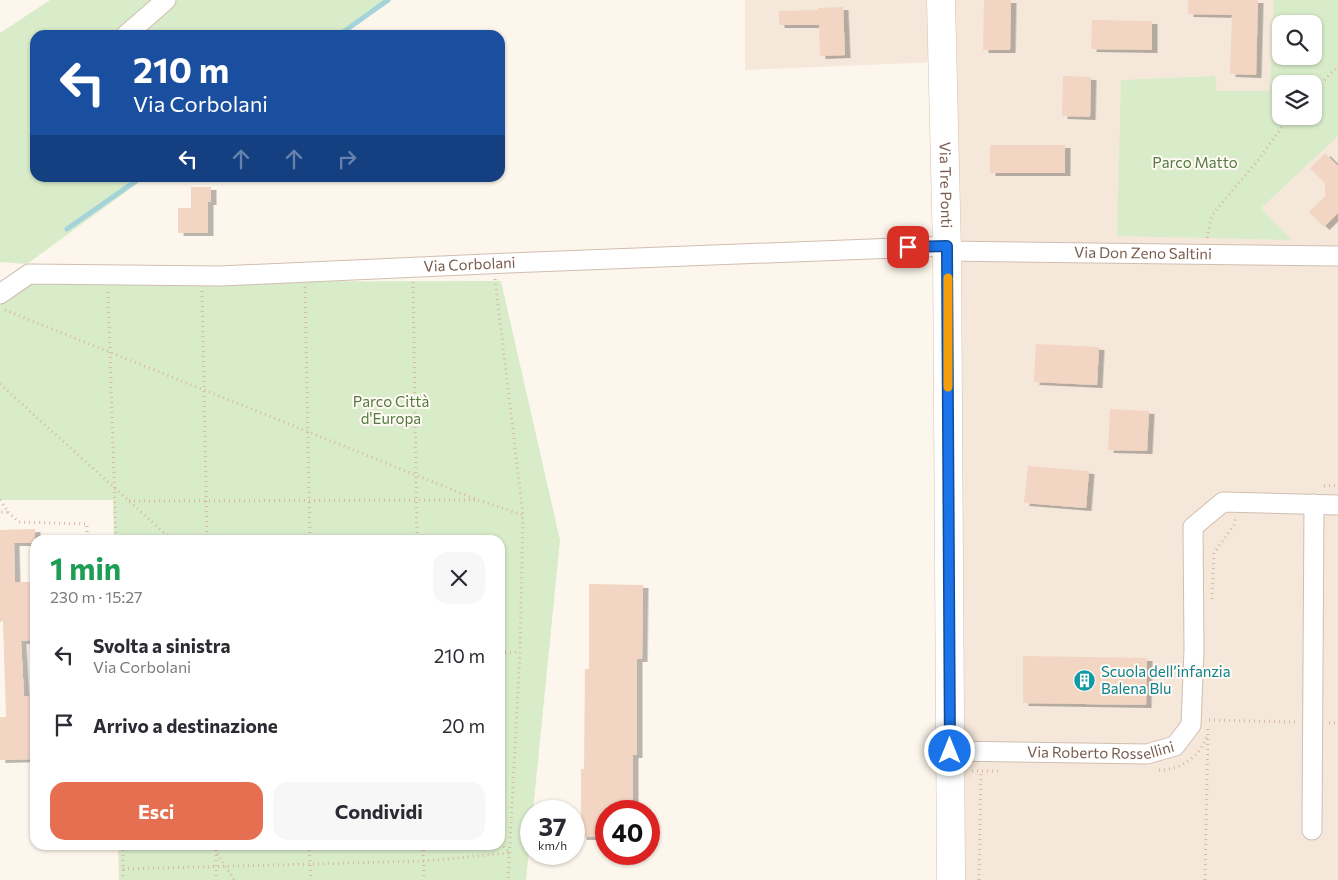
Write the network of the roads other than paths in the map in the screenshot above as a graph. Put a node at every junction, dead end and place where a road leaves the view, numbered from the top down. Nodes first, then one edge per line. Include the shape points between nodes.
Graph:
1 (166, 0) edge
2 (941, 0) edge
3 (132, 30) edge
4 (947, 248) junction
5 (1338, 256) edge
6 (0, 294) edge
7 (1317, 496) junction
8 (1338, 505) edge
9 (950, 761) junction
10 (1312, 830) dead end
11 (951, 880) edge

1 - 3 street
2 - 4 street, Via Tre Ponti
4 - 5 street, Via Don Zeno Saltini
4 - 6 street, Via Corbolani via 220,276 29,274
4 - 9 street, Via Tre Ponti
7 - 8 street, Via Roberto Rossellini
7 - 9 street, Via Roberto Rossellini via 1223,502 1193,527 1194,650 1190,725 1175,746 1146,754
7 - 10 street
9 - 11 street, Via Tre Ponti

